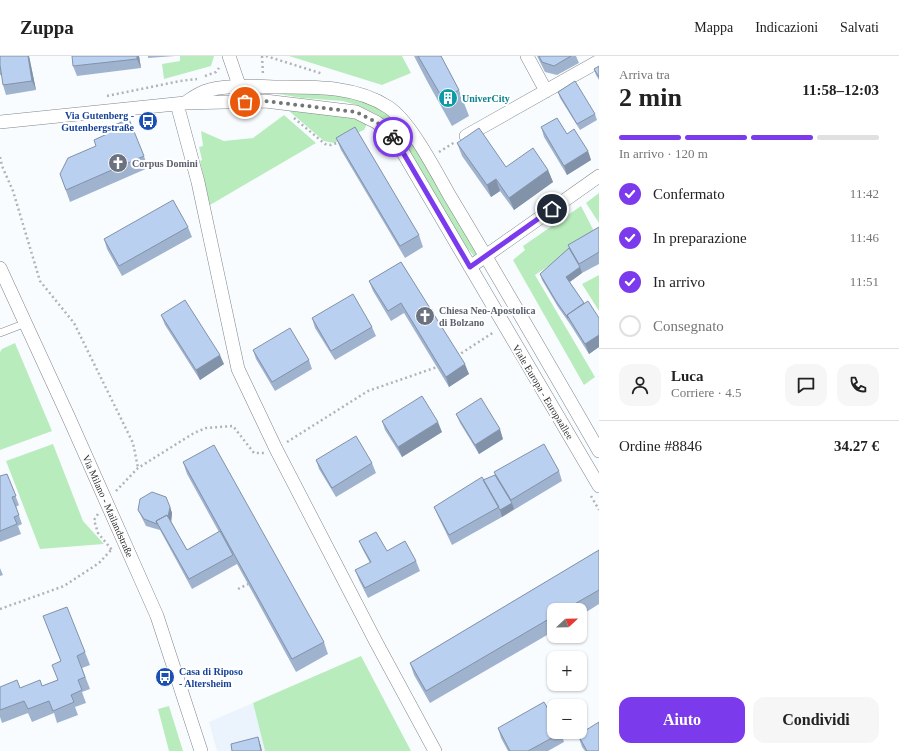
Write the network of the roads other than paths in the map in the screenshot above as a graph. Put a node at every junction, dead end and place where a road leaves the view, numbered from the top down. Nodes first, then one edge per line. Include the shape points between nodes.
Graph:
1 (229, 56) edge
2 (527, 56) edge
3 (599, 61) edge
4 (239, 87) junction
5 (546, 91) junction
6 (245, 102) junction
7 (181, 103) junction
8 (0, 122) edge
9 (466, 136) edge
10 (599, 176) edge
11 (486, 255) junction
12 (470, 267) junction
13 (0, 268) edge
14 (26, 322) junction
15 (0, 334) edge
16 (599, 451) edge
17 (593, 488) edge
18 (202, 751) edge
19 (435, 751) edge

1 - 4 street
2 - 5 street
3 - 5 street
4 - 6 street
4 - 7 street via 210,90
4 - 11 street, Viale Europa - Europaallee via 316,87 358,93 389,107 411,131
5 - 9 street
6 - 7 street
6 - 12 street, Viale Europa - Europaallee via 265,101 356,112 390,132
7 - 8 street
7 - 19 street via 238,369 276,449
10 - 11 street
11 - 12 street
11 - 16 street, Viale Europa - Europaallee
12 - 17 street, Viale Europa - Europaallee
13 - 14 street, Via Milano - Mailandstraße
14 - 15 lane
14 - 18 street, Via Milano - Mailandstraße via 157,616

